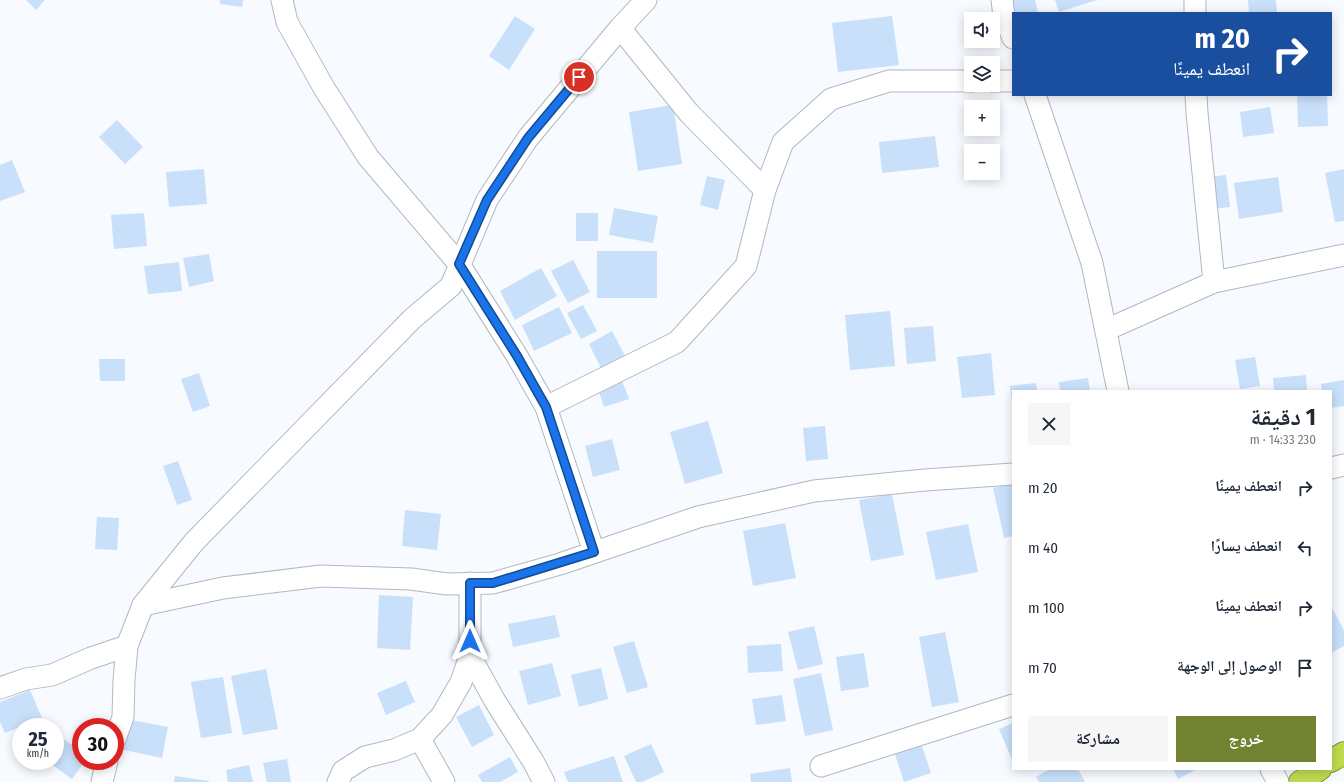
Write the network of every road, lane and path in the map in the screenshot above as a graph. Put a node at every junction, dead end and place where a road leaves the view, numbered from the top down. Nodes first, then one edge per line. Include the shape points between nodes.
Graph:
1 (282, 0) edge
2 (646, 0) edge
3 (1002, 0) edge
4 (1195, 0) edge
5 (1195, 12) edge
6 (620, 28) junction
7 (1012, 36) edge
8 (964, 81) edge
9 (1000, 81) edge
10 (1012, 81) edge
11 (1035, 96) edge
12 (1196, 96) edge
13 (766, 190) junction
14 (1344, 255) edge
15 (459, 264) junction
16 (1214, 282) junction
17 (1106, 330) junction
18 (1118, 390) edge
19 (546, 407) junction
20 (1344, 466) edge
21 (1332, 468) edge
22 (1012, 474) edge
23 (594, 552) junction
24 (470, 583) junction
25 (143, 605) junction
26 (127, 646) junction
27 (470, 656) junction
28 (0, 688) edge
29 (1012, 705) edge
30 (123, 718) edge
31 (420, 739) junction
32 (1344, 753) edge
33 (1332, 760) edge
34 (821, 766) dead end
35 (105, 770) edge
36 (1272, 770) edge
37 (1318, 770) edge
38 (102, 782) edge
39 (338, 782) edge
40 (444, 782) edge
41 (544, 782) edge
42 (1278, 782) edge
43 (1300, 782) edge

1 - 15 street via 287,22 324,88 368,157
2 - 6 street
3 - 7 street via 1004,16
4 - 5 street
6 - 13 street via 689,113
6 - 15 street via 528,138 487,200
8 - 13 street via 889,81 831,99 783,142
9 - 10 street
11 - 17 street via 1092,263
12 - 16 street
13 - 19 street via 746,266 677,342
14 - 16 street
15 - 19 street
15 - 25 street via 451,286 412,319 194,542
16 - 17 street
17 - 18 street
19 - 23 street
20 - 21 street
22 - 23 street via 814,491 698,518
23 - 24 street via 493,583
24 - 25 street via 447,584 411,579 320,576 223,588
24 - 27 street
25 - 26 street
26 - 28 street via 52,675 26,679
26 - 30 street
27 - 31 street via 461,682 442,715
27 - 41 street
29 - 34 street
31 - 39 street via 394,750 365,757 343,771
31 - 40 street
32 - 33 highway
35 - 38 street
36 - 42 street
37 - 43 highway

